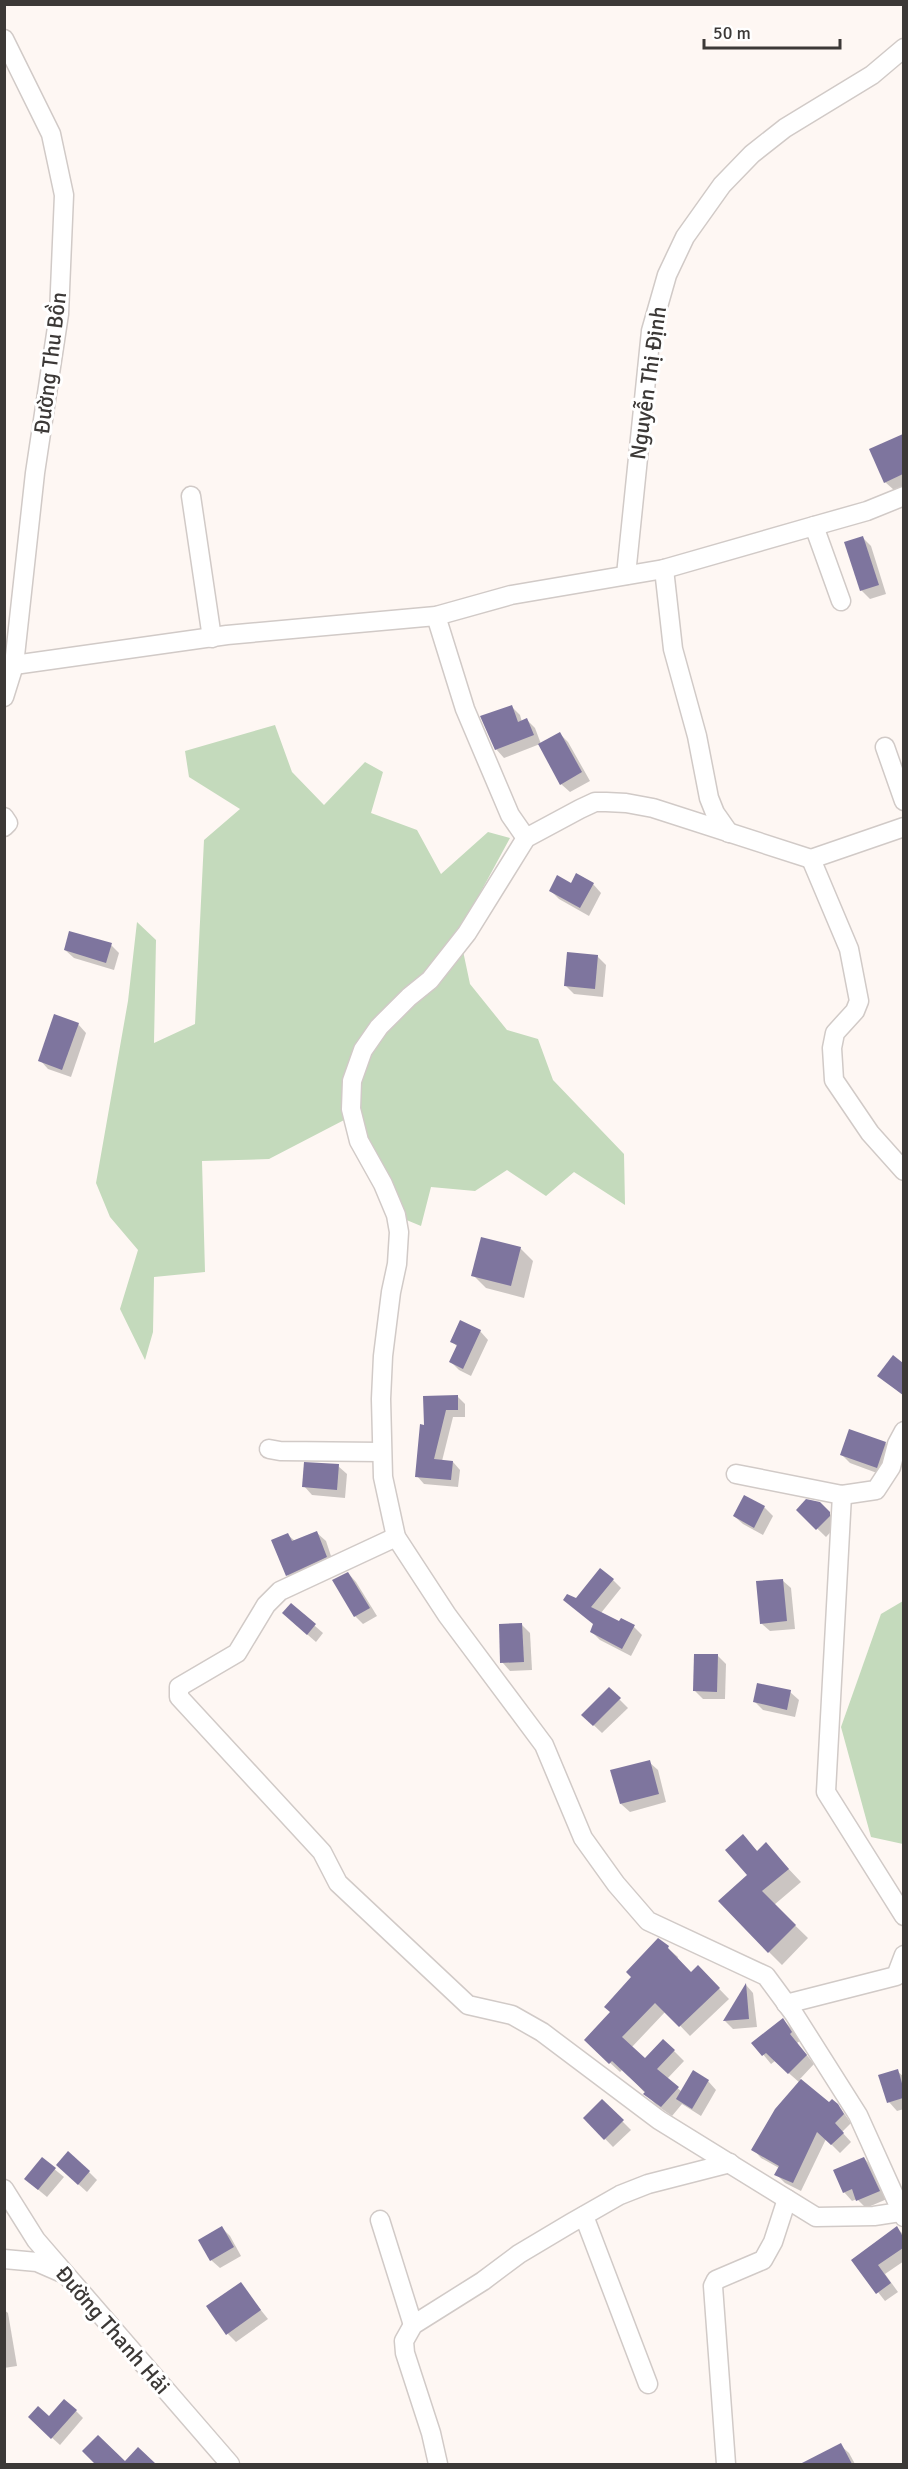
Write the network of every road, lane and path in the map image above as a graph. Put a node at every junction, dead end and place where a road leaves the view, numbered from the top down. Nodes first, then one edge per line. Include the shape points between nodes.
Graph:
1 (4, 39) edge
2 (903, 48) edge
3 (903, 495) edge
4 (191, 496) dead end
5 (814, 526) junction
6 (664, 568) junction
7 (626, 574) junction
8 (841, 601) dead end
9 (436, 616) junction
10 (212, 638) junction
11 (14, 665) junction
12 (4, 697) edge
13 (885, 747) dead end
14 (903, 801) edge
15 (4, 818) edge
16 (4, 827) edge
17 (903, 827) edge
18 (729, 833) junction
19 (526, 838) junction
20 (811, 859) junction
21 (903, 1171) edge
22 (903, 1431) edge
23 (269, 1449) dead end
24 (381, 1452) junction
25 (736, 1474) dead end
26 (842, 1495) junction
27 (396, 1537) junction
28 (903, 1916) edge
29 (903, 1955) edge
30 (786, 2004) junction
31 (730, 2163) junction
32 (4, 2189) edge
33 (787, 2199) junction
34 (902, 2214) edge
35 (584, 2216) junction
36 (380, 2220) dead end
37 (4, 2259) edge
38 (66, 2275) junction
39 (413, 2325) junction
40 (648, 2384) dead end
41 (230, 2464) edge
42 (438, 2464) edge
43 (726, 2464) edge

1 - 11 street, Đường Thu Bồn via 51,134 64,195 59,314 35,473
2 - 7 street, Nguyễn Thị Định via 872,75 785,128 752,154 722,185 685,237 667,275 651,331
3 - 5 street via 867,511
4 - 10 street
5 - 6 street
5 - 8 street
6 - 7 street
6 - 18 street via 673,649 709,798
7 - 9 street via 511,595
9 - 10 street
9 - 19 street via 465,709 510,815
10 - 11 street
11 - 12 street, Đường Thu Bồn
13 - 14 street
15 - 16 street via 8,823
17 - 20 street
18 - 19 street via 653,808 595,802
18 - 20 street
19 - 24 street via 468,933 430,980 379,1027 363,1050 352,1081 351,1108 359,1141 383,1184 399,1232 383,1356
20 - 21 street via 849,949 859,1001 835,1033 834,1080 870,1133
22 - 26 street via 891,1467 876,1490
23 - 24 street
24 - 27 street
25 - 26 street
26 - 28 street via 826,1792
27 - 30 street via 447,1616 544,1745 583,1838 616,1884 648,1921 766,1976
27 - 31 street via 280,1591 266,1605 237,1653 179,1687 179,1697 322,1852 338,1883 468,2005 512,2015 542,2032 659,2120
29 - 30 street via 896,1977
30 - 34 street via 858,2115
31 - 33 street
31 - 35 street via 648,2184
32 - 38 street, Đường Thanh Hải via 36,2241
33 - 34 street via 816,2217
33 - 43 street via 763,2260 716,2280 713,2286
35 - 39 street
35 - 40 street
36 - 39 street
37 - 38 street via 37,2262
38 - 41 street, Đường Thanh Hải
39 - 42 street via 404,2341 405,2354

